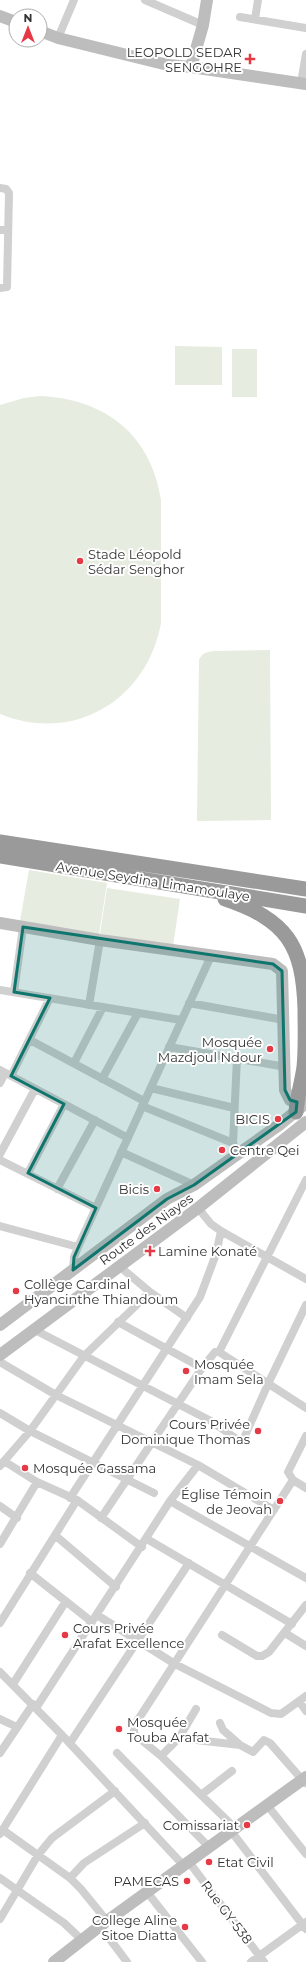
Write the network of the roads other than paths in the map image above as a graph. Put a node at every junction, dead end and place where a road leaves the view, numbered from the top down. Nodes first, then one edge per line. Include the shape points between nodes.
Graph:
1 (74, 0) edge
2 (145, 0) edge
3 (207, 0) edge
4 (258, 0) edge
5 (240, 17) dead end
6 (255, 19) junction
7 (203, 25) junction
8 (306, 28) edge
9 (48, 34) edge
10 (58, 38) junction
11 (306, 54) edge
12 (191, 67) junction
13 (304, 84) edge
14 (0, 188) edge
15 (4, 230) edge
16 (0, 288) edge
17 (0, 842) edge
18 (0, 856) edge
19 (190, 887) junction
20 (306, 889) edge
21 (306, 906) edge
22 (0, 923) edge
23 (23, 927) junction
24 (100, 940) junction
25 (211, 956) junction
26 (14, 992) junction
27 (1, 993) edge
28 (50, 998) junction
29 (189, 1003) junction
30 (89, 1005) junction
31 (103, 1007) junction
32 (138, 1013) junction
33 (182, 1020) junction
34 (284, 1020) junction
35 (30, 1040) junction
36 (169, 1047) junction
37 (237, 1058) junction
38 (74, 1063) junction
39 (286, 1067) junction
40 (5, 1073) edge
41 (102, 1079) junction
42 (0, 1083) edge
43 (151, 1088) junction
44 (35, 1089) junction
45 (64, 1104) junction
46 (143, 1104) junction
47 (234, 1108) junction
48 (302, 1116) edge
49 (95, 1120) junction
50 (128, 1138) junction
51 (236, 1148) junction
52 (121, 1152) junction
53 (0, 1154) edge
54 (0, 1160) edge
55 (28, 1173) junction
56 (306, 1180) edge
57 (194, 1185) junction
58 (58, 1189) junction
59 (96, 1208) junction
60 (198, 1208) junction
61 (0, 1226) edge
62 (222, 1231) junction
63 (78, 1247) junction
64 (268, 1257) junction
65 (119, 1266) junction
66 (73, 1270) junction
67 (306, 1279) edge
68 (150, 1292) junction
69 (306, 1305) edge
70 (187, 1318) junction
71 (118, 1322) junction
72 (0, 1325) edge
73 (33, 1329) junction
74 (167, 1349) junction
75 (219, 1352) junction
76 (0, 1355) edge
77 (84, 1356) junction
78 (0, 1362) edge
79 (202, 1368) junction
80 (268, 1384) junction
81 (143, 1385) junction
82 (56, 1395) junction
83 (178, 1404) junction
84 (306, 1408) edge
85 (0, 1413) edge
86 (116, 1424) junction
87 (30, 1431) junction
88 (306, 1436) edge
89 (152, 1442) junction
90 (92, 1462) junction
91 (1, 1463) edge
92 (198, 1465) junction
93 (127, 1480) junction
94 (293, 1480) junction
95 (37, 1482) junction
96 (306, 1488) edge
97 (154, 1493) dead end
98 (73, 1499) junction
99 (170, 1501) junction
100 (0, 1506) edge
101 (274, 1510) junction
102 (17, 1518) junction
103 (101, 1518) junction
104 (56, 1536) junction
105 (147, 1539) junction
106 (0, 1544) edge
107 (142, 1547) junction
108 (250, 1548) junction
109 (189, 1563) junction
110 (30, 1574) junction
111 (306, 1578) edge
112 (226, 1585) junction
113 (116, 1586) junction
114 (66, 1601) junction
115 (306, 1605) edge
116 (94, 1619) junction
117 (0, 1623) edge
118 (292, 1624) junction
119 (286, 1633) junction
120 (222, 1635) dead end
121 (138, 1641) junction
122 (306, 1646) edge
123 (175, 1664) junction
124 (0, 1672) edge
125 (14, 1684) junction
126 (306, 1696) edge
127 (299, 1701) junction
128 (34, 1706) junction
129 (196, 1709) dead end
130 (306, 1711) edge
131 (0, 1719) edge
132 (220, 1722) dead end
133 (17, 1727) junction
134 (62, 1735) junction
135 (179, 1738) junction
136 (70, 1743) junction
137 (240, 1745) junction
138 (0, 1753) edge
139 (117, 1753) dead end
140 (161, 1756) junction
141 (232, 1771) dead end
142 (305, 1780) edge
143 (115, 1791) junction
144 (201, 1795) junction
145 (267, 1805) junction
146 (145, 1823) junction
147 (233, 1830) junction
148 (1, 1833) edge
149 (209, 1847) junction
150 (306, 1854) edge
151 (38, 1855) junction
152 (187, 1864) junction
153 (0, 1878) edge
154 (70, 1878) junction
155 (16, 1890) junction
156 (147, 1892) junction
157 (0, 1919) edge
158 (103, 1924) junction
159 (305, 1925) edge
160 (82, 1940) junction
161 (262, 1959) edge
162 (58, 1961) edge
163 (127, 1962) edge
164 (202, 1962) edge
165 (251, 1962) edge

1 - 10 street
2 - 7 street
3 - 7 street
4 - 6 street
5 - 6 street
6 - 8 street
7 - 12 street
9 - 10 street
10 - 12 street via 168,65
11 - 13 street
12 - 13 street
14 - 15 street via 6,189 9,194
15 - 16 street via 7,287
17 - 20 highway, Avenue Seydina Limamoulaye
18 - 19 highway, Avenue Seydina Limamoulaye
19 - 21 highway, Avenue Seydina Limamoulaye
19 - 48 highway via 231,901 265,917 290,940 296,952 302,968 304,988 306,1055
22 - 23 street
23 - 24 street
23 - 26 street
24 - 25 street
24 - 30 street
25 - 29 street
25 - 34 street via 273,964 278,967 282,971
26 - 27 street
26 - 28 street
28 - 30 street
28 - 35 street
29 - 33 street
29 - 34 street
30 - 31 street
31 - 32 street
31 - 38 street
32 - 33 street
32 - 41 street
33 - 36 street
34 - 39 street
35 - 38 street
35 - 40 street
36 - 37 street
36 - 43 street
37 - 39 street
37 - 47 street
38 - 41 street
39 - 48 street via 286,1095
40 - 42 street
40 - 44 street
41 - 46 street
43 - 46 street
43 - 47 street
44 - 45 street
44 - 53 street
45 - 49 street
45 - 55 street
46 - 50 street
46 - 51 street
47 - 51 street
48 - 51 street, Route des Niayes
48 - 60 street, Route des Niayes
49 - 50 street
49 - 58 street
50 - 52 street
51 - 57 street, Route des Niayes
52 - 57 street
52 - 59 street
54 - 55 street
55 - 58 street
56 - 64 street
57 - 66 street, Route des Niayes via 167,1200
58 - 59 street
59 - 63 street
60 - 62 street via 211,1224
60 - 65 street, Route des Niayes
61 - 63 street
62 - 64 street
62 - 70 street via 209,1277
63 - 66 street
64 - 67 street
64 - 75 street
65 - 68 street
65 - 73 street, Route des Niayes
66 - 72 street, Route des Niayes
68 - 70 street
68 - 71 street
69 - 80 street
70 - 74 street
71 - 74 street
71 - 77 street
73 - 76 street, Route des Niayes
73 - 77 street
74 - 79 street
74 - 81 street
75 - 79 street via 214,1353
75 - 80 street
77 - 81 street
77 - 82 street
78 - 82 street
79 - 83 street
80 - 83 street via 242,1440
80 - 84 street
81 - 83 street
81 - 86 street
82 - 86 street
82 - 87 street
83 - 89 street
85 - 87 street
86 - 89 street
86 - 90 street
87 - 90 street
87 - 91 street
88 - 94 street via 288,1470
89 - 92 street
89 - 93 street
90 - 93 street
90 - 98 street
91 - 95 street
92 - 99 street
92 - 101 street
93 - 97 street
93 - 103 street
94 - 96 street
94 - 101 street
95 - 98 street
95 - 102 street
98 - 103 street
98 - 104 street
99 - 105 street
99 - 108 street
100 - 102 street
101 - 108 street
102 - 106 street
103 - 107 street
104 - 110 street
104 - 113 street
105 - 107 street
105 - 109 street
107 - 113 street
108 - 111 street
108 - 112 street
109 - 112 street
109 - 121 street
110 - 114 street
110 - 117 street
112 - 118 street
112 - 123 street
113 - 116 street
114 - 116 street
114 - 125 street
115 - 118 street
116 - 121 street
116 - 128 street
118 - 119 street
119 - 120 street via 262,1656 257,1656
119 - 122 street
121 - 123 street
121 - 136 street
123 - 127 street via 275,1714 281,1714
123 - 140 street via 133,1730 134,1734
124 - 125 street, Rue GY-538
125 - 128 street, Rue GY-538
126 - 127 street
127 - 130 street
128 - 133 street
128 - 134 street, Rue GY-538
129 - 135 street
131 - 133 street
132 - 137 street via 223,1730
133 - 138 street
134 - 136 street, Rue GY-538
134 - 148 street
135 - 137 street
135 - 140 street
136 - 143 street, Rue GY-538
137 - 142 street via 253,1752 266,1740
139 - 149 street
140 - 144 street
141 - 144 street
142 - 145 street
143 - 146 street, Rue GY-538
143 - 151 street via 52,1838
144 - 147 street
145 - 147 street
145 - 150 street
146 - 152 street, Rue GY-538
146 - 154 street via 84,1863
147 - 149 street
147 - 159 street
148 - 151 street
149 - 152 street
151 - 154 street
151 - 155 street
152 - 156 street
152 - 161 street, Rue GY-538
153 - 155 street
154 - 158 street via 81,1889
155 - 157 street
155 - 160 street via 64,1923
156 - 158 street
156 - 164 street
158 - 160 street
158 - 163 street
159 - 161 street
160 - 162 street
161 - 165 street

